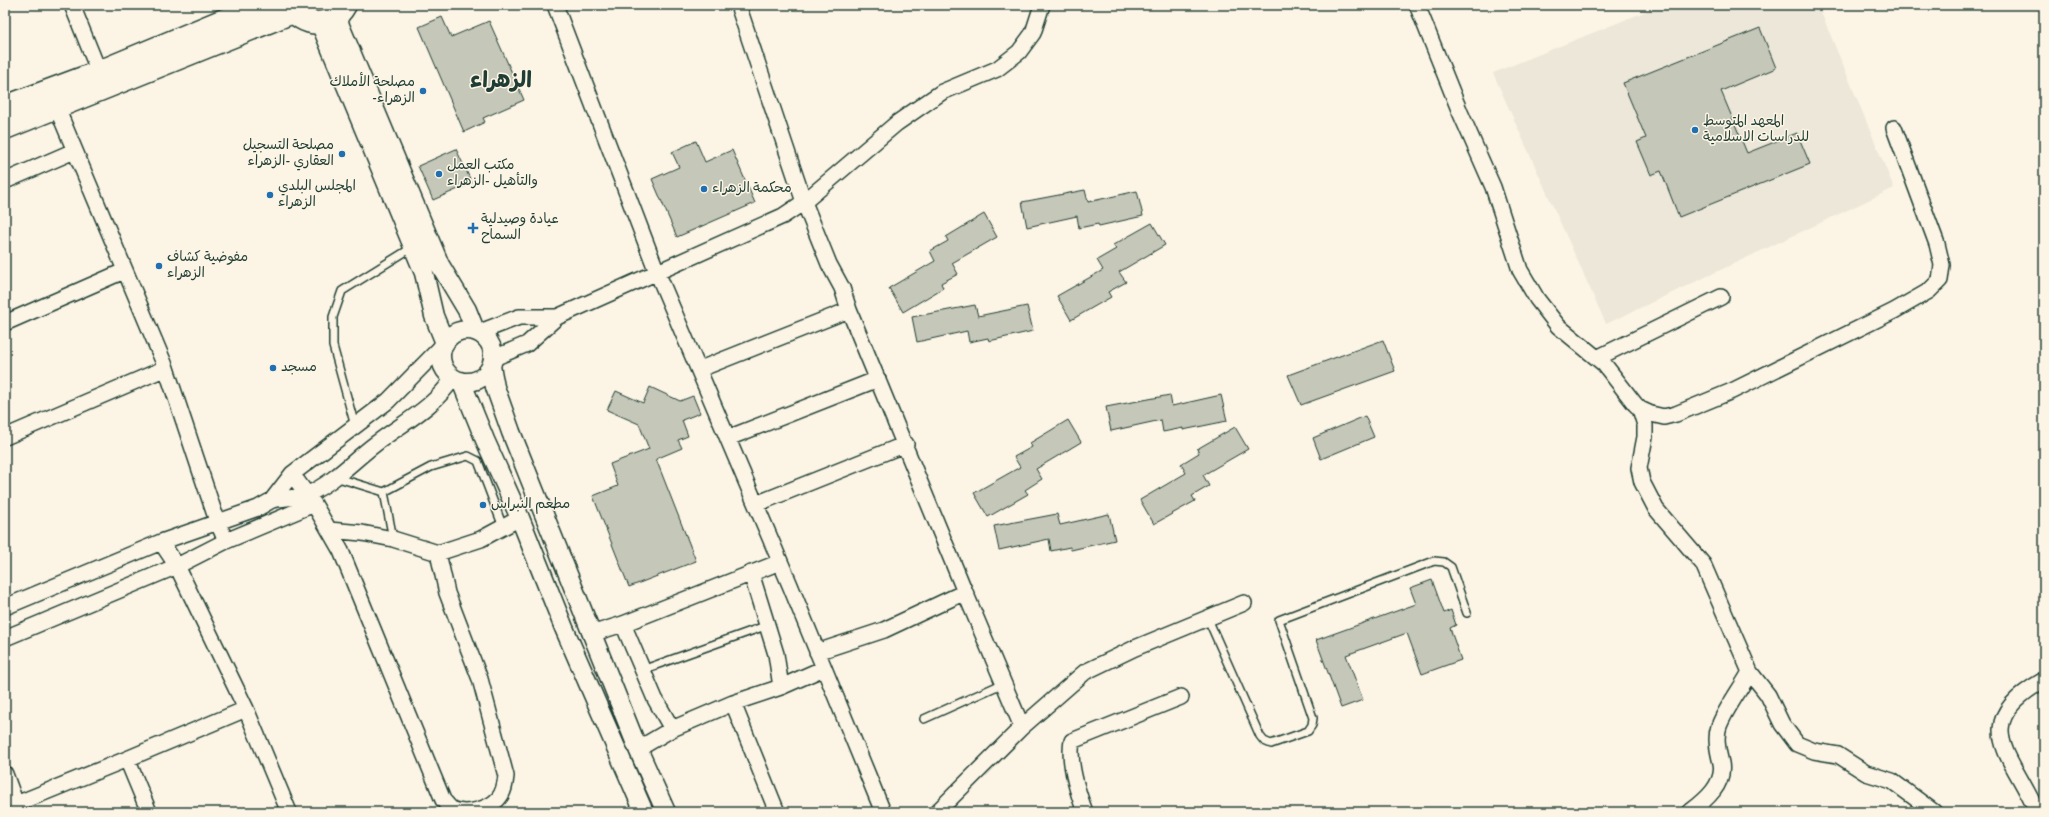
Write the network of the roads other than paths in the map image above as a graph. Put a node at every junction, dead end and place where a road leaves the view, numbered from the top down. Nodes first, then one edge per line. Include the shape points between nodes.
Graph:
1 (72, 5) edge
2 (260, 5) edge
3 (555, 5) edge
4 (738, 5) edge
5 (1042, 5) edge
6 (1417, 5) edge
7 (291, 9) edge
8 (334, 15) edge
9 (99, 72) junction
10 (5, 107) edge
11 (57, 108) junction
12 (5, 128) edge
13 (1894, 128) dead end
14 (74, 151) junction
15 (5, 181) edge
16 (804, 202) junction
17 (413, 247) junction
18 (124, 271) junction
19 (657, 272) junction
20 (1721, 297) dead end
21 (849, 310) junction
22 (557, 317) junction
23 (5, 323) edge
24 (477, 331) junction
25 (443, 345) junction
26 (1597, 358) junction
27 (492, 362) junction
28 (166, 368) junction
29 (700, 369) junction
30 (878, 378) junction
31 (457, 380) junction
32 (1640, 409) junction
33 (355, 426) junction
34 (5, 437) edge
35 (728, 438) junction
36 (906, 444) junction
37 (292, 474) junction
38 (335, 477) junction
39 (384, 492) junction
40 (310, 499) junction
41 (272, 500) junction
42 (756, 504) junction
43 (520, 518) junction
44 (217, 521) junction
45 (503, 527) junction
46 (329, 530) junction
47 (393, 539) junction
48 (226, 541) junction
49 (161, 542) junction
50 (438, 553) junction
51 (780, 562) junction
52 (177, 566) junction
53 (751, 572) junction
54 (965, 592) junction
55 (1244, 603) dead end
56 (5, 607) edge
57 (1467, 613) dead end
58 (1208, 619) junction
59 (623, 624) junction
60 (768, 625) junction
61 (591, 634) junction
62 (5, 638) edge
63 (817, 652) junction
64 (824, 668) junction
65 (642, 670) junction
66 (1750, 672) junction
67 (2044, 680) edge
68 (1004, 683) junction
69 (781, 687) junction
70 (1181, 697) dead end
71 (733, 703) junction
72 (246, 709) junction
73 (924, 718) dead end
74 (1022, 728) junction
75 (672, 729) junction
76 (638, 749) junction
77 (128, 759) junction
78 (5, 774) edge
79 (18, 808) edge
80 (149, 812) edge
81 (289, 812) edge
82 (644, 812) edge
83 (666, 812) edge
84 (777, 812) edge
85 (884, 812) edge
86 (937, 812) edge
87 (1086, 812) edge
88 (1690, 812) edge
89 (1934, 812) edge
90 (2037, 812) edge

1 - 9 street
2 - 9 main road
3 - 19 street
4 - 16 street
5 - 16 street via 1033,33 1019,52 998,69 942,92 902,119
6 - 26 street via 1493,187 1520,270 1537,299 1558,326
7 - 8 main road via 305,21
7 - 11 main road
8 - 17 street
8 - 24 street via 440,265
9 - 10 main road
11 - 12 main road
11 - 14 street
13 - 32 street via 1936,244 1942,265 1940,280 1930,291 1894,311 1732,391 1664,417
14 - 15 street
14 - 18 street
16 - 19 street via 783,216
16 - 21 street
17 - 25 street via 424,273
17 - 33 lane via 342,291 332,317 333,346
18 - 23 street
18 - 28 street
19 - 22 street
19 - 29 street
20 - 26 street
21 - 29 street
21 - 30 street
22 - 24 street via 519,317
22 - 27 street via 528,344
24 - 25 street via 458,331
24 - 27 street via 492,346
25 - 31 street via 444,369
25 - 33 street via 388,401
26 - 32 street
27 - 31 street via 479,379
27 - 61 street via 495,387 511,432
28 - 34 street
28 - 44 street
29 - 35 street
30 - 35 street
30 - 36 street
31 - 38 street via 431,404 375,444
31 - 43 street
32 - 66 street via 1645,425 1639,468 1642,482 1656,509 1703,564
33 - 37 street
35 - 42 street
36 - 42 street
36 - 54 street
37 - 40 street
37 - 41 street
38 - 39 lane
38 - 40 street
39 - 45 lane via 431,467 468,456 478,461
39 - 47 lane
40 - 41 street
40 - 46 street
40 - 48 street
41 - 44 street via 258,508
42 - 51 street
43 - 45 street
43 - 82 street via 564,628
44 - 48 street
44 - 49 street
45 - 50 street via 481,539
46 - 47 street via 362,532
46 - 50 street via 341,551 443,800 454,810 470,812 488,806 498,799 505,786 506,776 480,679 447,593
47 - 50 street
48 - 52 street
49 - 52 street
49 - 56 street
51 - 53 street
51 - 63 street
52 - 62 street
52 - 72 street
53 - 59 street
53 - 60 street
54 - 63 street via 884,630
54 - 68 street
55 - 58 street
57 - 58 lane via 1451,567 1444,562 1434,561 1279,620 1313,718 1308,731 1271,744 1260,736
58 - 74 street via 1135,648 1085,672
59 - 61 street
59 - 65 street
60 - 65 lane
60 - 69 street
61 - 76 street
63 - 64 street
64 - 69 street
64 - 85 street
65 - 75 street
66 - 88 street via 1719,726 1717,739 1721,778 1708,798
66 - 89 street via 1768,695 1782,724 1797,744 1814,751 1838,755 1866,773 1892,781
67 - 90 street via 2012,704 2002,718 2000,736 2006,756 2027,789
68 - 73 lane
68 - 74 street
69 - 71 street
70 - 87 street via 1072,741 1070,750 1079,795
71 - 75 street
71 - 84 street
72 - 77 street
72 - 81 street
74 - 86 street
75 - 76 street
76 - 83 street
77 - 79 street
77 - 80 street
78 - 79 street

